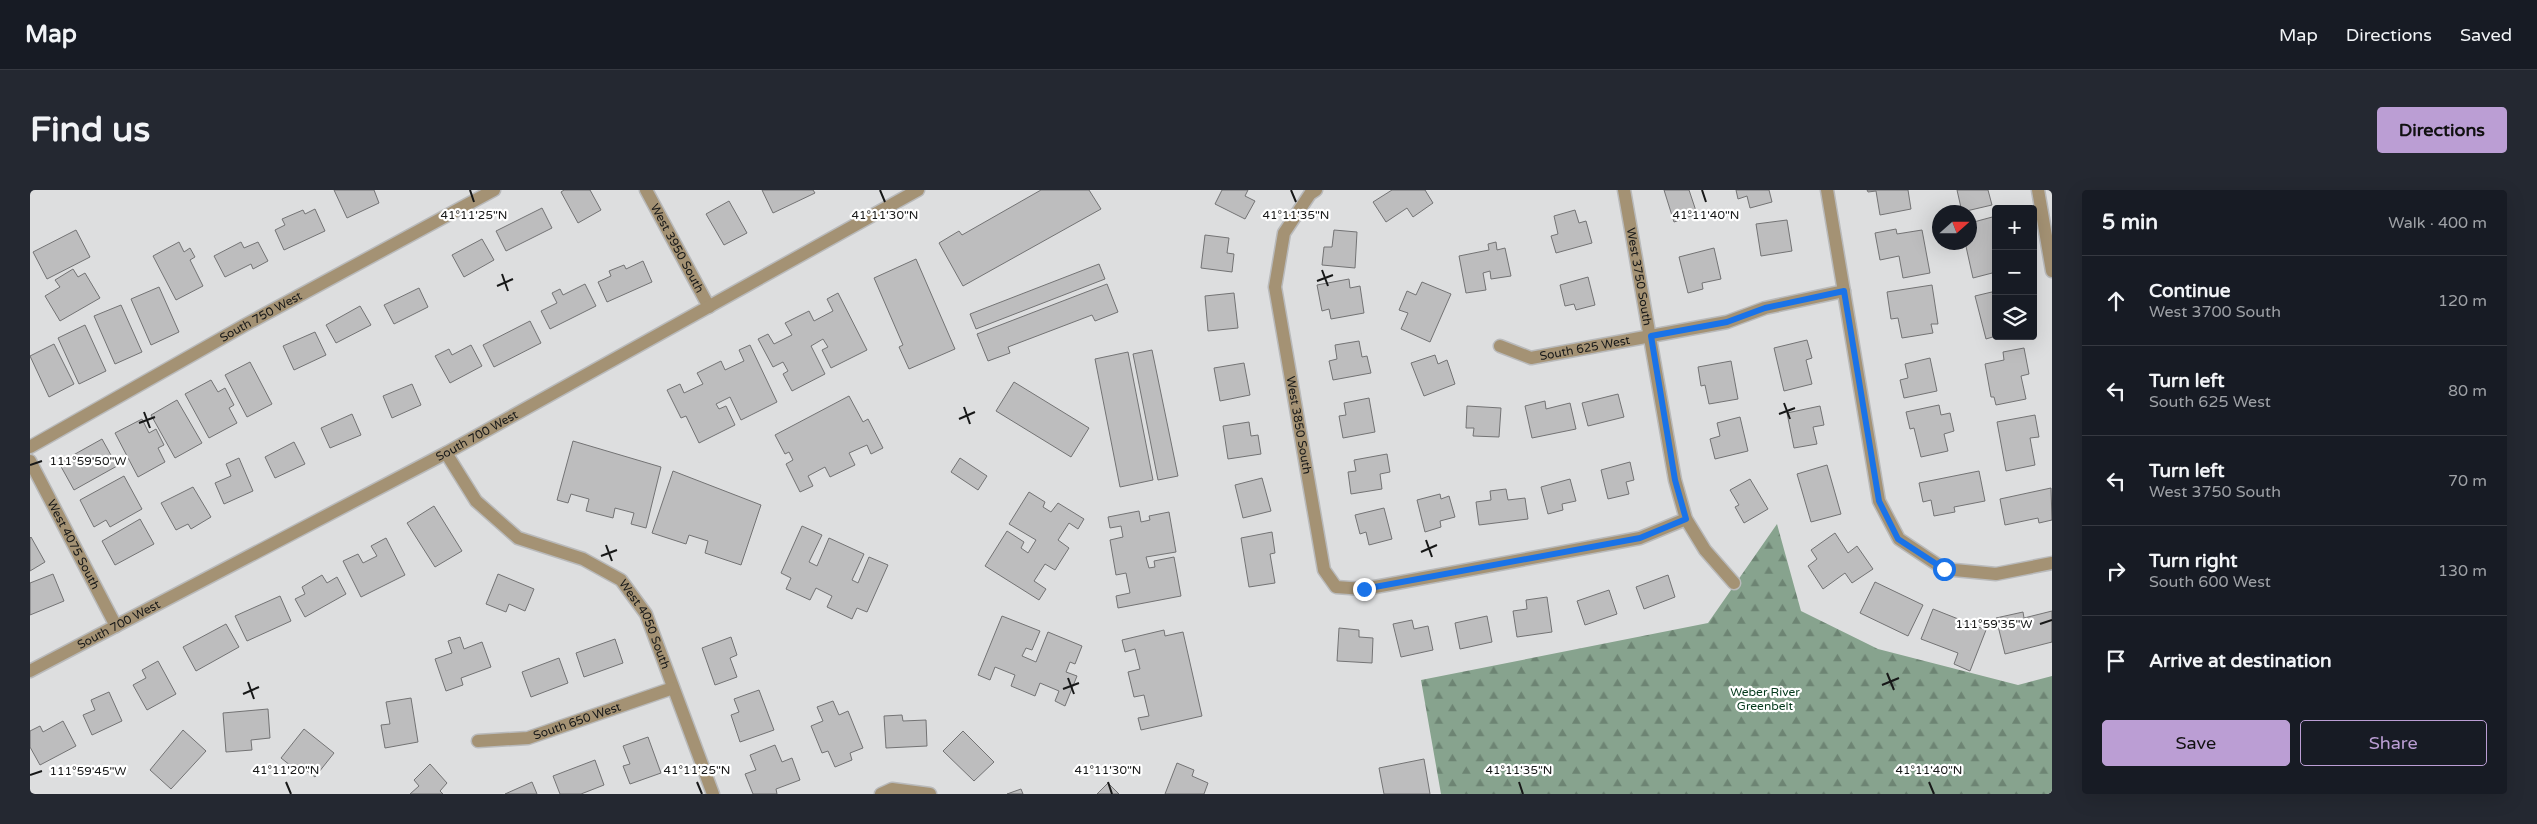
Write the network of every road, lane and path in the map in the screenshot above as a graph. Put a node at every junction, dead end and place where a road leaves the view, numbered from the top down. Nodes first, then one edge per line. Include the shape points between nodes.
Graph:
1 (494, 190) edge
2 (646, 190) edge
3 (918, 190) edge
4 (1316, 190) edge
5 (1624, 190) edge
6 (1827, 190) edge
7 (2038, 190) edge
8 (2052, 271) edge
9 (1844, 291) junction
10 (709, 307) junction
11 (1651, 336) junction
12 (1500, 346) dead end
13 (30, 447) edge
14 (446, 453) junction
15 (30, 461) edge
16 (1686, 519) junction
17 (2052, 562) edge
18 (1734, 582) dead end
19 (116, 626) junction
20 (30, 672) edge
21 (673, 688) junction
22 (478, 741) dead end
23 (929, 793) edge
24 (713, 794) edge
25 (881, 794) edge

1 - 13 street, South 750 West via 245,325
2 - 10 street, West 3950 South
3 - 10 street, South 700 West
4 - 16 street, West 3850 South via 1284,233 1275,287 1324,570 1336,586 1364,589 1640,538
5 - 11 street, West 3750 South
6 - 9 street
7 - 8 street
9 - 11 street, South 625 West via 1765,308 1727,322
9 - 17 street via 1879,501 1898,539 1944,569 1996,574
10 - 14 street, South 700 West
11 - 12 street, South 625 West via 1531,358
11 - 16 street, West 3750 South via 1675,480
14 - 19 street, South 700 West
14 - 21 street, West 4050 South via 476,501 518,538 583,559 621,580 646,614
15 - 19 street, West 4075 South
16 - 18 street, West 3750 South via 1705,550
19 - 20 street, South 700 West
21 - 22 street, South 650 West via 528,738
21 - 24 street, West 4050 South
23 - 25 street via 892,789

